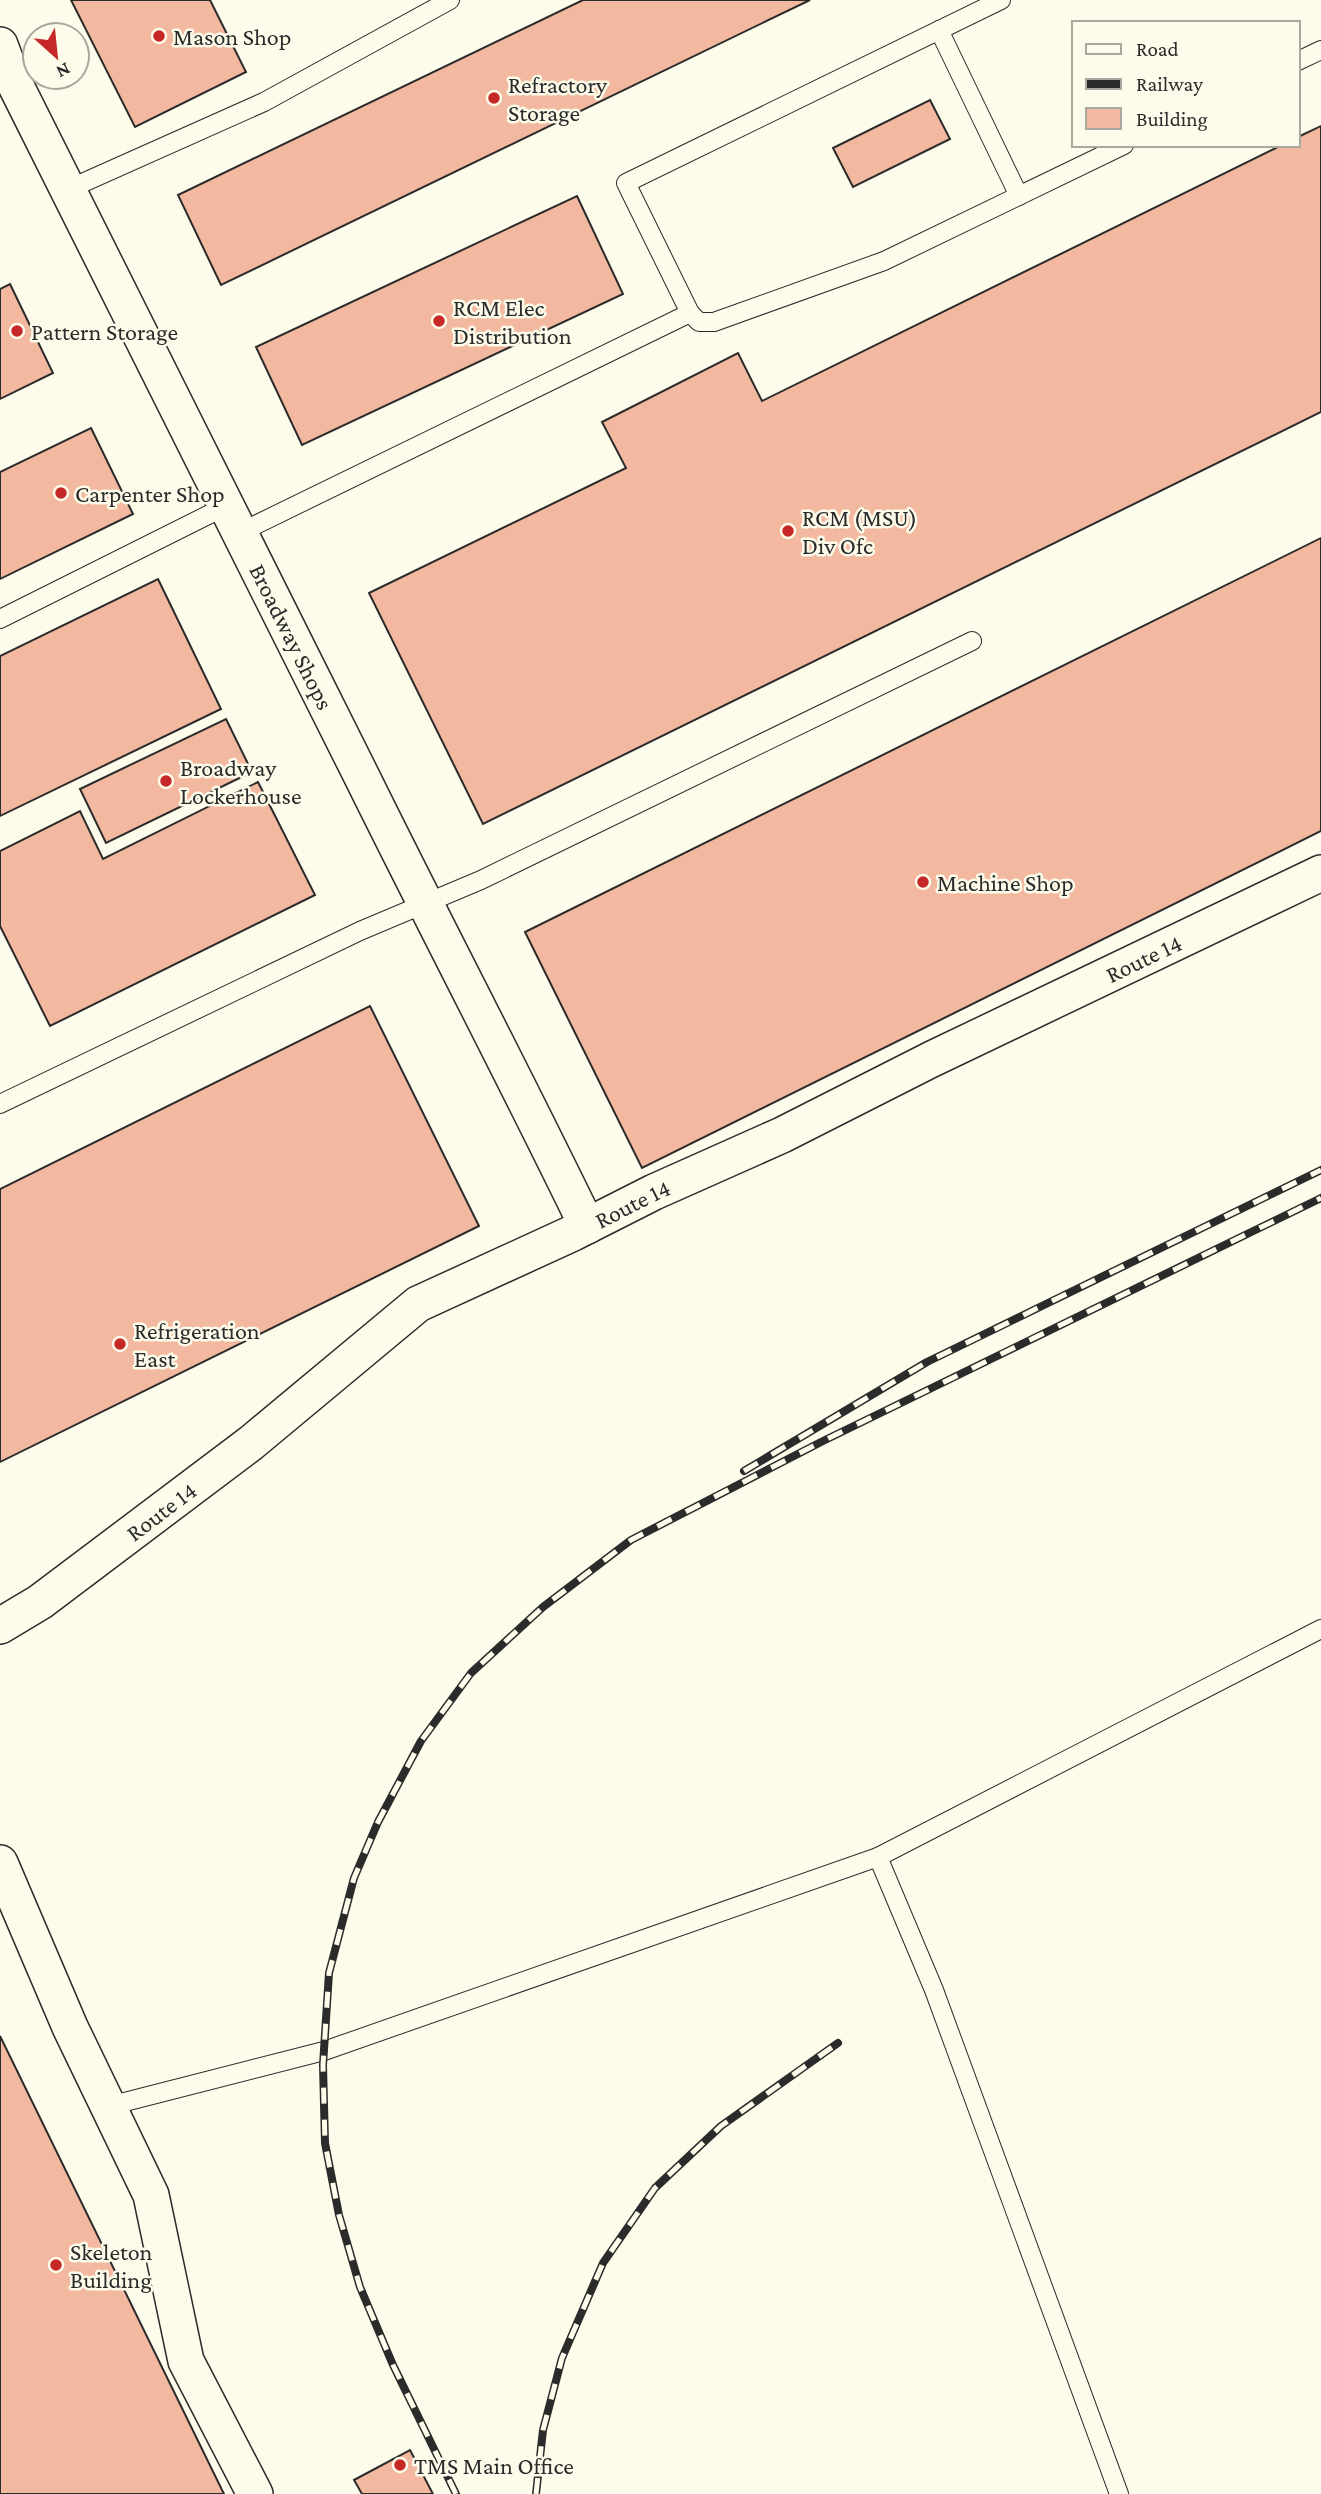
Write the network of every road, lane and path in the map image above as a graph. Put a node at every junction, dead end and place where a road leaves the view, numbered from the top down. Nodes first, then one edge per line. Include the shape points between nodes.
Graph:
1 (450, 0) edge
2 (1001, 0) edge
3 (939, 30) junction
4 (0, 46) edge
5 (1321, 50) edge
6 (1300, 60) edge
7 (1120, 147) edge
8 (69, 189) junction
9 (1020, 196) junction
10 (690, 313) junction
11 (235, 519) junction
12 (0, 619) edge
13 (972, 641) dead end
14 (1321, 873) edge
15 (426, 903) junction
16 (0, 1104) edge
17 (587, 1226) junction
18 (0, 1626) edge
19 (1321, 1629) edge
20 (878, 1857) junction
21 (0, 1863) edge
22 (108, 2106) junction
23 (255, 2494) edge
24 (1119, 2494) edge

1 - 8 lane via 264,102
2 - 3 lane
3 - 9 lane
3 - 10 lane via 626,183
4 - 8 street, Broadway Shops
5 - 6 lane
7 - 9 lane
8 - 11 street, Broadway Shops
9 - 10 lane via 884,261 740,313 699,322
10 - 11 lane
11 - 12 lane
11 - 15 street, Broadway Shops
13 - 15 lane
14 - 17 street, Route 14
15 - 16 lane
15 - 17 street, Broadway Shops
17 - 18 street, Route 14 via 418,1304 251,1443 40,1602
19 - 20 lane
20 - 22 lane via 324,2051
20 - 24 lane via 939,2003
21 - 22 street
22 - 23 street via 150,2195 186,2361

